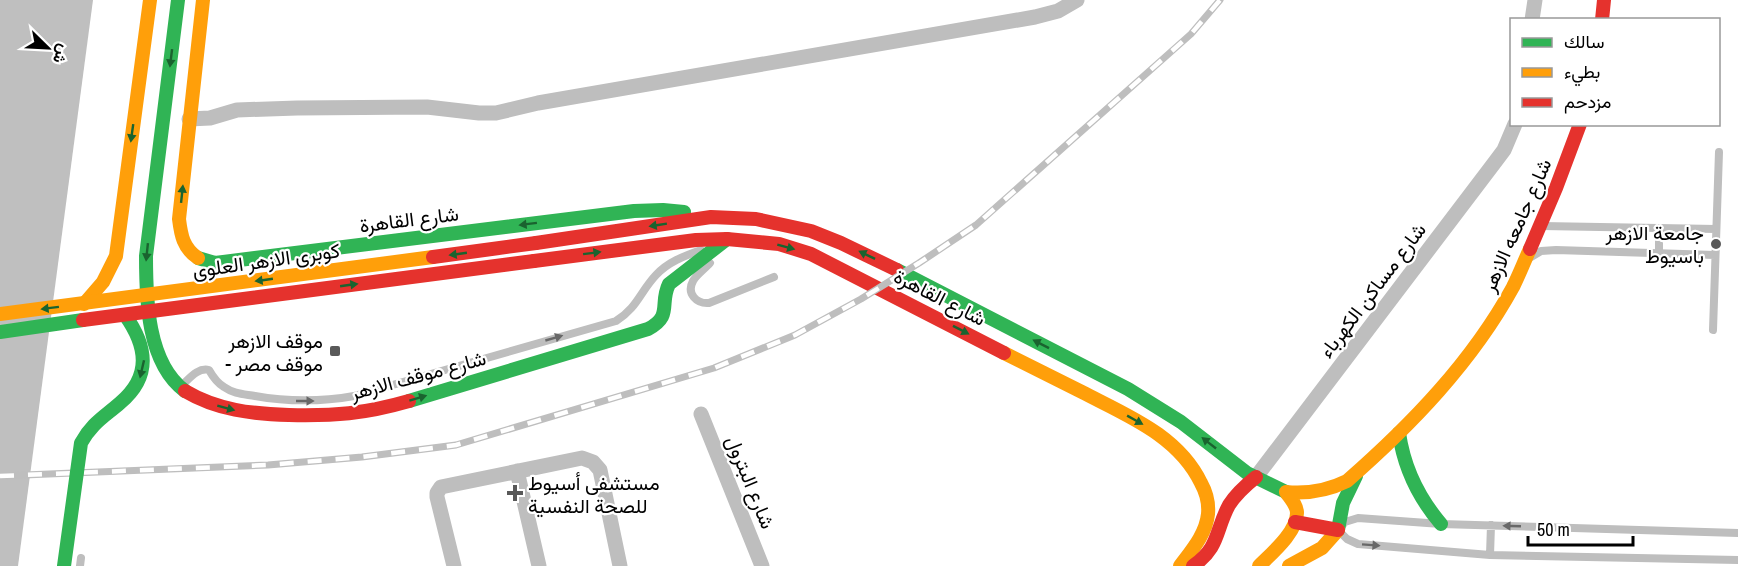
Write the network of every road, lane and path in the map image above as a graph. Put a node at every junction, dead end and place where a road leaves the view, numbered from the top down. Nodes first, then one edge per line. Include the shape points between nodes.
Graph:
1 (178, 0) edge
2 (204, 0) edge
3 (1077, 0) edge
4 (1536, 0) edge
5 (1604, 0) edge
6 (149, 6) edge
7 (1533, 18) edge
8 (1602, 18) edge
9 (189, 119) junction
10 (1514, 126) edge
11 (1579, 126) edge
12 (1719, 152) dead end
13 (711, 217) junction
14 (1540, 226) junction
15 (1659, 228) junction
16 (1716, 229) junction
17 (727, 239) junction
18 (536, 243) joint
19 (1659, 253) junction
20 (1715, 255) junction
21 (534, 261) joint
22 (1519, 272) junction
23 (774, 277) dead end
24 (84, 304) junction
25 (0, 314) edge
26 (125, 315) junction
27 (1713, 330) dead end
28 (0, 332) edge
29 (525, 346) junction
30 (530, 364) junction
31 (180, 387) junction
32 (354, 396) junction
33 (356, 413) junction
34 (701, 414) dead end
35 (1399, 433) junction
36 (517, 471) junction
37 (1360, 471) junction
38 (1256, 477) junction
39 (1286, 492) junction
40 (1294, 522) junction
41 (1441, 524) junction
42 (1491, 525) junction
43 (1338, 530) junction
44 (1738, 533) edge
45 (1490, 555) junction
46 (1738, 560) edge
47 (64, 566) edge
48 (453, 566) edge
49 (539, 566) edge
50 (620, 566) edge
51 (762, 566) edge
52 (1180, 566) edge
53 (1193, 566) edge
54 (1259, 566) edge
55 (1289, 566) edge

1 -> 31 main road, شارع موقف الازهر via 145,281 162,365
2 - 9 main road, شارع القاهرة
3 - 9 street via 1035,17 496,112 412,107 297,108 237,110
4 - 7 street
5 - 8 main road
6 -> 24 main road via 116,256 111,271
13 -> 9 main road, شارع القاهرة via 633,211 214,263 189,252 180,236
10 - 38 street, شارع مساكن الكهرباء via 1504,150
11 - 14 main road, شارع جامعه الازهر
12 - 16 lane
13 -> 18 main road, شارع القاهرة
38 -> 13 main road, شارع القاهرة via 1137,394 915,278 811,231 756,219
14 - 15 lane
14 - 22 main road, شارع جامعه الازهر
15 - 16 lane
15 - 19 lane
16 - 20 lane
21 -> 17 main road, شارع القاهرة
17 - 23 lane via 692,282 691,292 697,301 709,303
29 -> 17 lane via 616,321 666,266
17 - 30 main road, شارع موقف الازهر via 669,284 664,296 665,312 654,327
17 -> 52 main road, شارع القاهرة via 779,244 811,254 1124,414 1167,440 1200,479 1209,512 1203,531
18 -> 24 main road, كوبرى الازهر العلوى, bridge
19 - 20 lane
19 - 22 lane via 1541,251
20 - 27 lane
26 -> 21 main road, كوبرى الازهر العلوى, bridge
22 - 35 main road, شارع جامعه الازهر via 1471,351
24 -> 25 main road, كوبرى الازهر العلوى, bridge
26 - 28 main road, كوبرى الازهر العلوى, bridge
26 -> 47 main road, bridge via 143,346 142,372 131,394 94,421 81,443
29 - 30 main road
29 - 32 lane
33 -> 30 main road, شارع موقف الازهر
31 -> 32 lane via 197,371 206,369 225,388 243,395 314,401
31 -> 33 main road, شارع موقف الازهر via 208,403 239,411 317,416
32 - 33 main road
34 - 51 street, شارع البترول
35 - 37 main road, شارع جامعه الازهر
35 - 41 main road via 1414,487
36 - 48 street via 441,487 437,493
36 - 49 street
36 - 50 street via 582,458 593,462 600,470
37 - 39 main road, شارع جامعه الازهر via 1325,491
37 - 43 main road, شارع جامعه الازهر via 1343,503
38 - 39 main road, شارع القاهرة
38 - 53 main road via 1234,498 1216,543
39 - 40 main road via 1297,512
40 - 43 main road
40 - 54 main road via 1286,538
41 - 42 lane
41 - 43 lane via 1358,518 1345,522
44 -> 42 lane
42 - 45 lane
43 -> 45 lane via 1358,544
43 - 55 main road via 1322,548
45 - 46 lane

